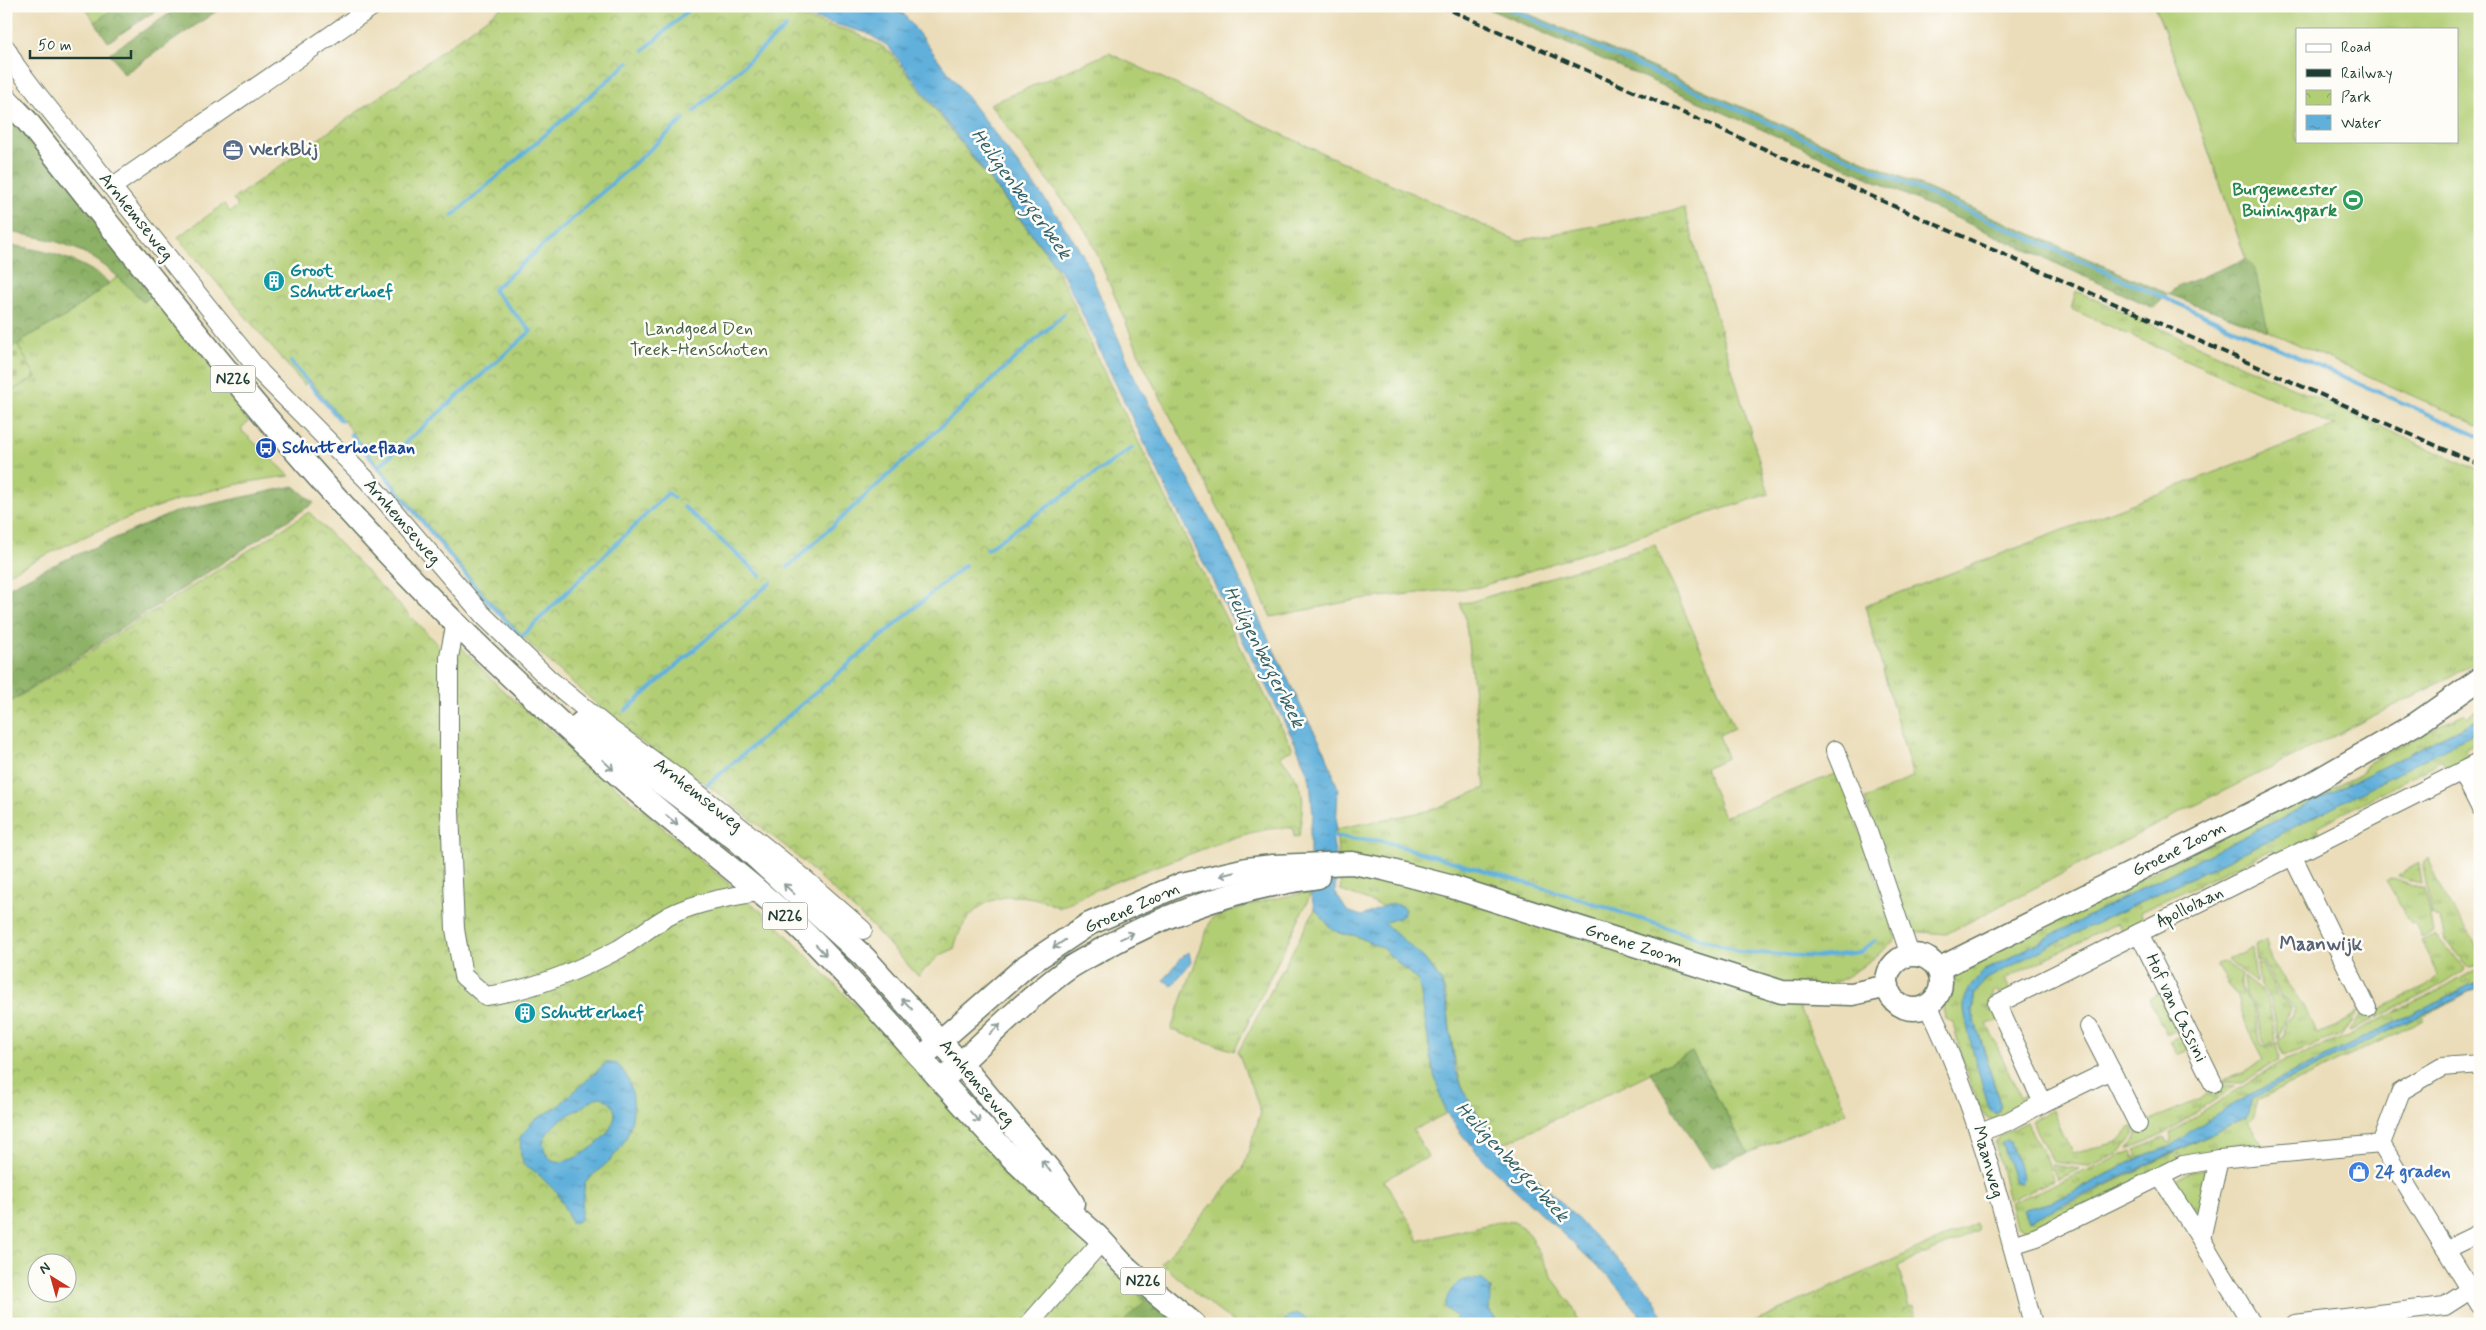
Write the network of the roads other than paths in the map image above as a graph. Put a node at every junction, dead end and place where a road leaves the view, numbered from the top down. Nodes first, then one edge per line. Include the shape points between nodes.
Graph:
1 (373, 6) edge
2 (6, 48) edge
3 (6, 85) edge
4 (6, 99) edge
5 (27, 121) junction
6 (112, 187) junction
7 (456, 622) junction
8 (495, 661) junction
9 (2480, 679) edge
10 (2480, 697) edge
11 (2417, 723) junction
12 (1835, 750) dead end
13 (2480, 762) edge
14 (2462, 771) junction
15 (2480, 807) edge
16 (2293, 856) junction
17 (1274, 874) junction
18 (758, 892) junction
19 (863, 930) dead end
20 (2139, 933) junction
21 (1910, 955) junction
22 (1938, 969) junction
23 (1888, 986) junction
24 (1928, 1005) junction
25 (2366, 1008) dead end
26 (2089, 1027) dead end
27 (941, 1039) junction
28 (922, 1057) junction
29 (960, 1064) junction
30 (2480, 1064) edge
31 (2111, 1070) junction
32 (943, 1080) junction
33 (2213, 1083) dead end
34 (2043, 1103) junction
35 (2138, 1124) dead end
36 (1980, 1132) junction
37 (2381, 1144) junction
38 (2218, 1159) junction
39 (2160, 1176) junction
40 (2480, 1233) edge
41 (1098, 1238) junction
42 (2201, 1239) junction
43 (2012, 1245) junction
44 (2447, 1249) junction
45 (2470, 1290) junction
46 (2480, 1305) edge
47 (1029, 1324) edge
48 (1194, 1324) edge
49 (2033, 1324) edge
50 (2252, 1324) edge
51 (2295, 1324) edge

1 - 6 street
2 - 6 street, Arnhemseweg via 16,66
3 - 5 main road, Arnhemseweg / N226
4 - 5 main road, Arnhemseweg / N226
5 - 7 main road, Arnhemseweg / N226 via 207,348 289,445
6 - 19 street, Arnhemseweg via 261,373 368,481 483,616 556,685 694,790
7 - 8 main road, Arnhemseweg / N226
7 - 18 street via 449,657 450,787 455,930 463,976 486,996 515,992 619,949 675,913 696,905
8 -> 18 main road, Arnhemseweg / N226 via 634,789
27 -> 8 main road, Arnhemseweg / N226 via 864,957 738,841
9 - 11 main road, Groene Zoom
10 - 11 main road, Groene Zoom via 2458,709
11 - 22 main road, Groene Zoom via 2311,784
12 - 21 street via 1866,826
13 - 14 street, Apollolaan
14 - 15 street
14 - 16 street, Apollolaan
16 - 20 street, Apollolaan
16 - 25 street
17 - 23 main road, Groene Zoom via 1384,869 1449,886 1782,992 1852,994
17 -> 27 main road, Groene Zoom via 1247,869 1182,884 1089,924 1026,966
29 -> 17 main road, Groene Zoom via 1023,1004 1066,970 1120,939
18 -> 28 main road, Arnhemseweg / N226 via 804,932
20 - 33 street, Hof van Cassini
20 - 34 street, Apollolaan via 1997,1004
21 - 22 main road via 1927,958
21 - 23 main road via 1892,966
22 - 24 main road via 1939,992
23 - 24 main road via 1893,998 1903,1006 1916,1009
24 - 36 street, Maanweg
26 - 31 street
27 - 28 main road, Groene Zoom
27 - 29 main road, Arnhemseweg / N226
28 - 32 main road, Arnhemseweg / N226
29 - 32 main road, Groene Zoom
41 -> 29 main road, Arnhemseweg / N226 via 1053,1174
30 - 37 street via 2442,1067 2401,1092
31 - 34 street
31 - 35 street
32 -> 41 main road, Arnhemseweg / N226 via 1011,1156
34 - 36 street
36 - 43 street, Maanweg
37 - 38 street
37 - 44 street
38 - 39 street via 2184,1165
38 - 42 street
39 - 42 street
39 - 43 street via 2037,1237
40 - 44 street
41 - 47 street
41 - 48 main road, Arnhemseweg / N226 via 1123,1264
42 - 50 street
43 - 49 street, Maanweg
44 - 45 street
45 - 46 street
45 - 51 street via 2445,1306

